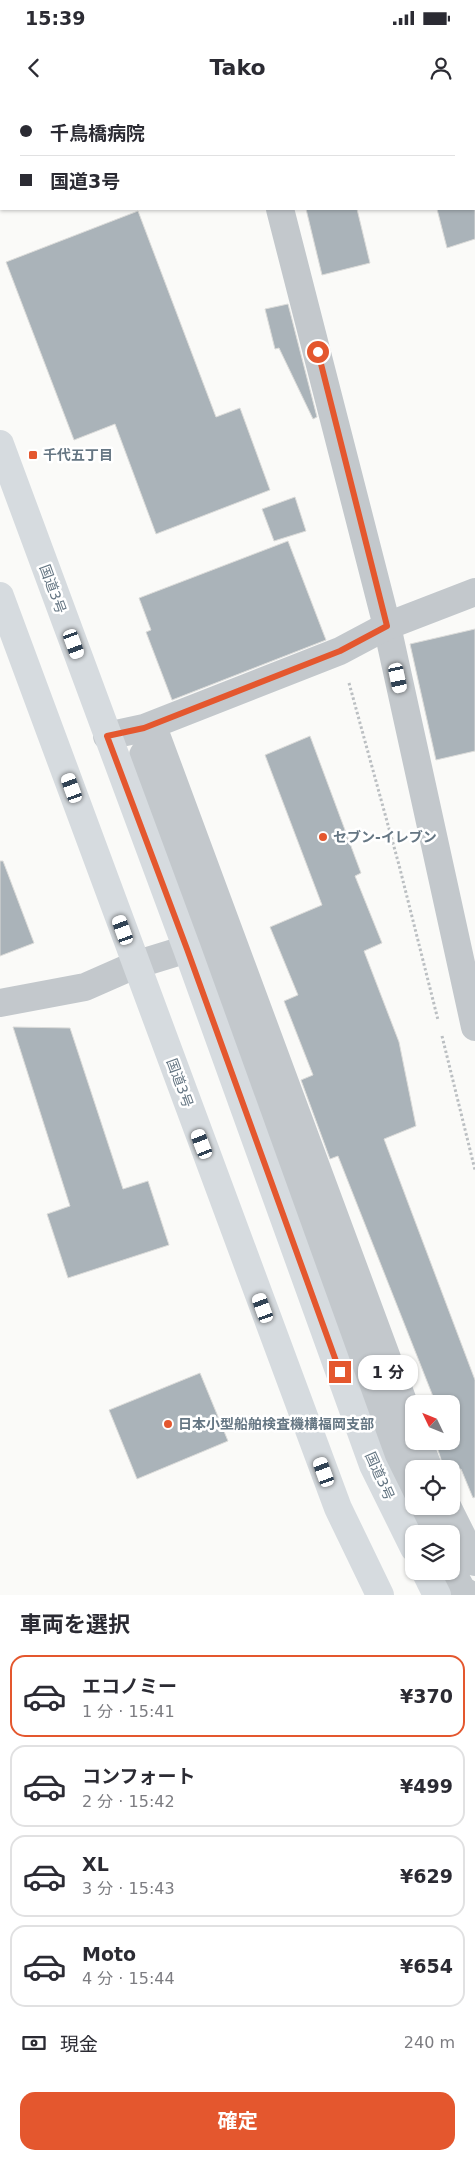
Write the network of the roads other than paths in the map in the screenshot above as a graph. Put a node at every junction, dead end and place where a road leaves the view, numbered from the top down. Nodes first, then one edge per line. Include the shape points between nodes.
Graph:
1 (280, 210) edge
2 (0, 444) edge
3 (475, 592) edge
4 (0, 596) edge
5 (387, 626) junction
6 (107, 736) junction
7 (187, 949) junction
8 (135, 965) junction
9 (0, 1003) edge
10 (475, 1027) edge
11 (405, 1407) edge
12 (405, 1478) edge
13 (452, 1515) edge
14 (405, 1530) edge
15 (475, 1562) edge
16 (430, 1580) edge
17 (456, 1580) edge
18 (380, 1595) edge
19 (437, 1595) edge
20 (471, 1595) edge

1 - 5 street
2 - 6 highway, 国道3号
3 - 5 street
4 - 8 highway, 国道3号
5 - 6 street via 340,651 144,728
5 - 10 street
6 - 7 highway, 国道3号
7 - 8 street
7 - 14 highway, 国道3号 via 373,1465
8 - 9 street via 85,987
8 - 18 highway, 国道3号 via 338,1508
11 - 12 street via 158,740 150,744 144,755 175,853
13 - 15 street
16 - 19 highway
17 - 20 street via 462,1590

